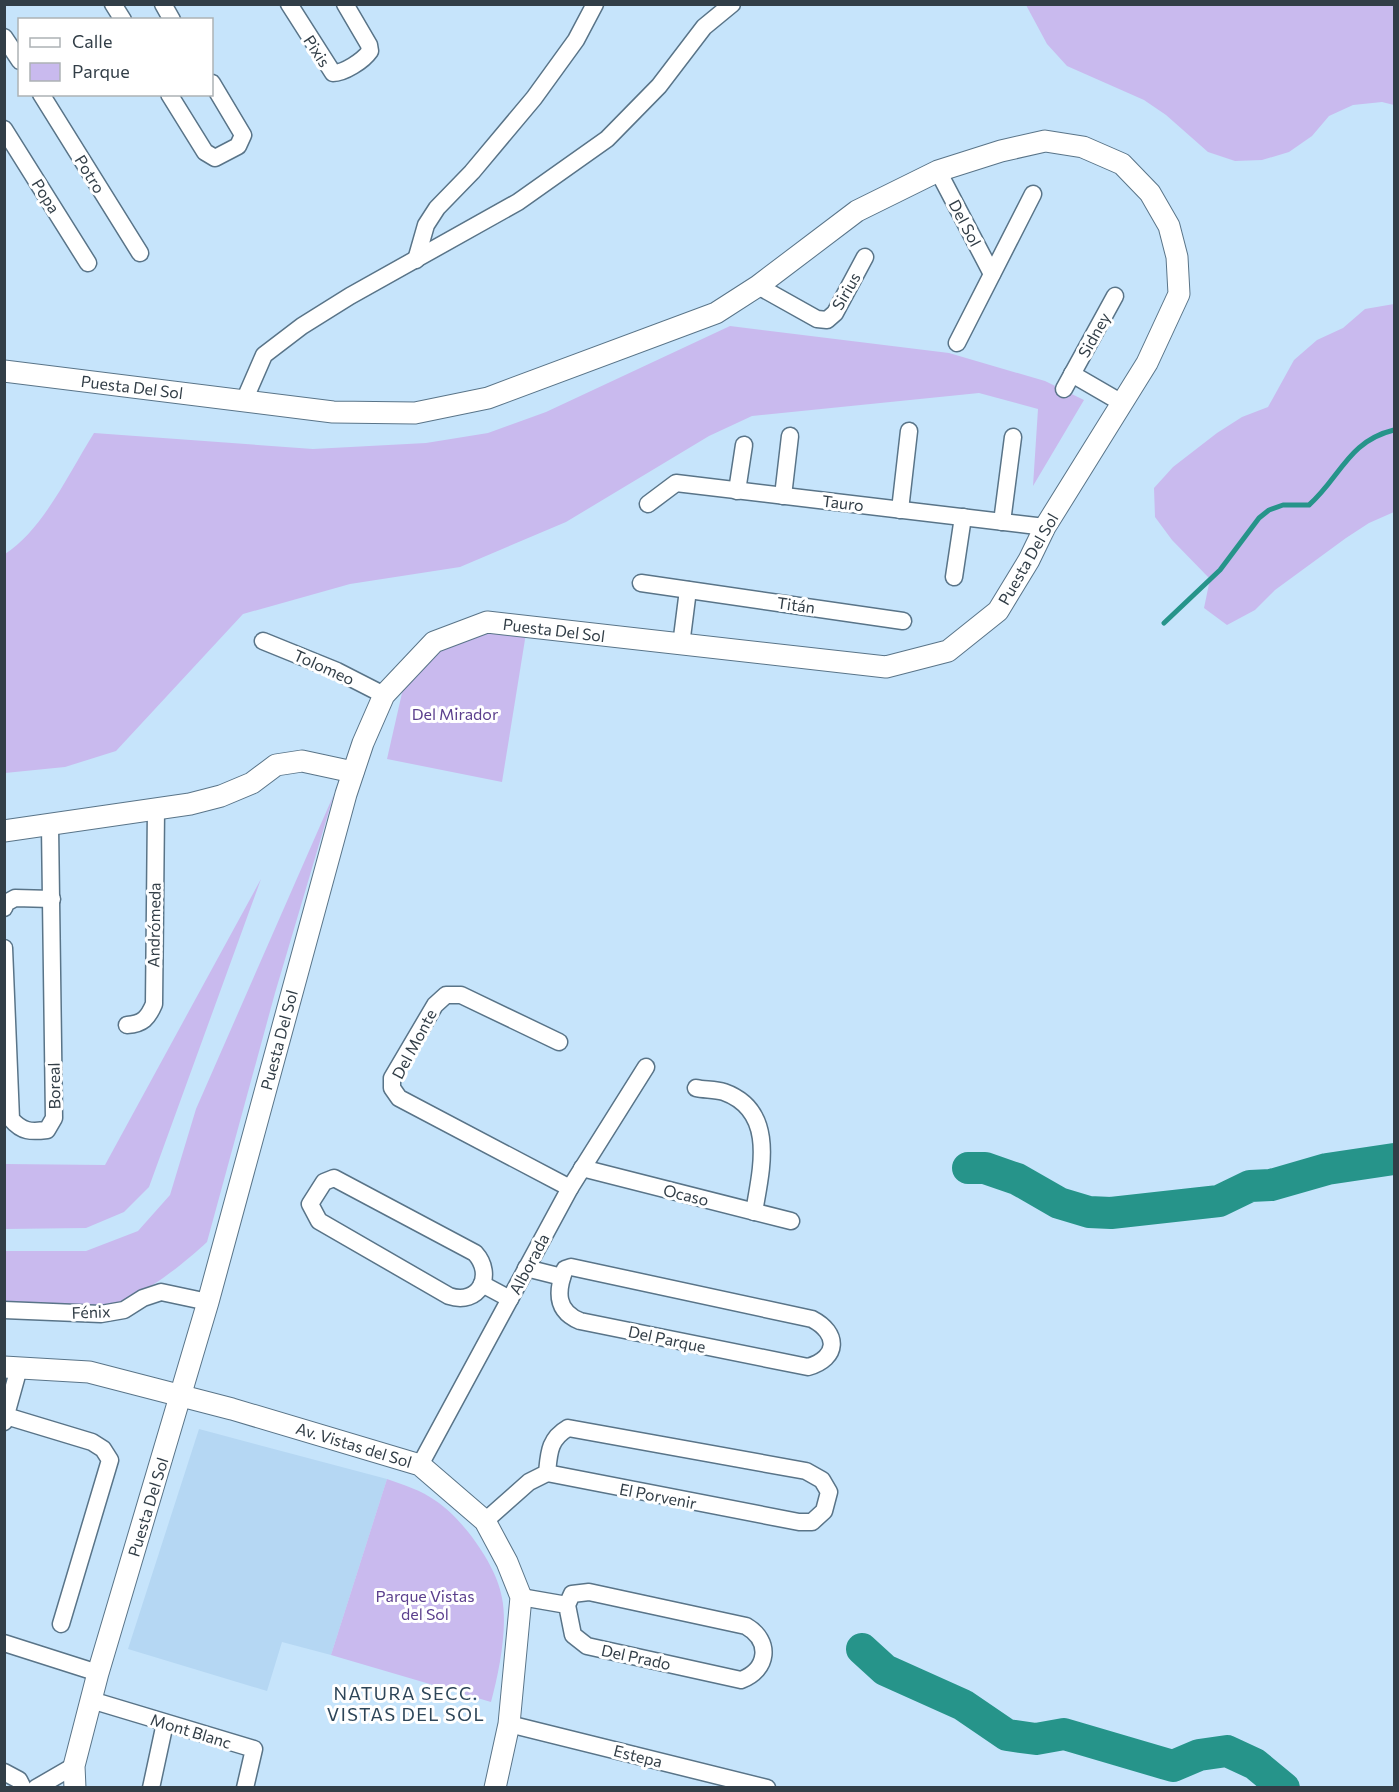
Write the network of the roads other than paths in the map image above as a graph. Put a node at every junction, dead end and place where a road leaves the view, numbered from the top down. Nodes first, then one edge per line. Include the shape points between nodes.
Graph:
1 (113, 4) edge
2 (289, 4) edge
3 (345, 4) edge
4 (595, 4) edge
5 (732, 4) edge
6 (122, 18) edge
7 (4, 37) edge
8 (18, 58) edge
9 (213, 85) edge
10 (41, 96) edge
11 (170, 96) edge
12 (4, 129) edge
13 (938, 171) junction
14 (1033, 194) dead end
15 (140, 253) dead end
16 (865, 256) dead end
17 (416, 260) junction
18 (88, 263) dead end
19 (992, 274) junction
20 (758, 286) junction
21 (1115, 296) dead end
22 (957, 343) dead end
23 (4, 371) edge
24 (244, 400) junction
25 (1122, 403) junction
26 (909, 431) dead end
27 (790, 436) dead end
28 (1014, 437) dead end
29 (744, 445) dead end
30 (737, 490) junction
31 (783, 496) junction
32 (648, 504) dead end
33 (900, 510) junction
34 (963, 517) junction
35 (1002, 522) junction
36 (1045, 527) junction
37 (954, 577) dead end
38 (641, 583) dead end
39 (688, 590) junction
40 (903, 621) dead end
41 (263, 641) dead end
42 (681, 645) junction
43 (384, 695) junction
44 (353, 772) junction
45 (156, 809) junction
46 (50, 826) junction
47 (4, 831) edge
48 (52, 899) junction
49 (4, 908) edge
50 (4, 948) edge
51 (127, 1025) dead end
52 (559, 1042) dead end
53 (646, 1067) dead end
54 (696, 1088) dead end
55 (582, 1168) junction
56 (570, 1188) junction
57 (754, 1212) junction
58 (790, 1221) dead end
59 (526, 1268) junction
60 (562, 1277) junction
61 (482, 1284) junction
62 (510, 1299) junction
63 (208, 1302) junction
64 (4, 1310) edge
65 (12, 1368) edge
66 (181, 1395) junction
67 (5, 1419) edge
68 (420, 1465) junction
69 (547, 1473) junction
70 (485, 1521) junction
71 (521, 1597) junction
72 (567, 1605) junction
73 (61, 1624) dead end
74 (4, 1643) edge
75 (98, 1673) junction
76 (91, 1700) junction
77 (165, 1722) junction
78 (509, 1724) junction
79 (74, 1766) junction
80 (4, 1772) edge
81 (23, 1788) edge
82 (36, 1788) edge
83 (75, 1788) edge
84 (151, 1788) edge
85 (245, 1788) edge
86 (495, 1788) edge
87 (767, 1788) edge

1 - 6 street
2 - 3 street, Pixis via 333,73 366,57 370,51
4 - 17 street via 576,40 534,98 437,208 426,225
5 - 17 street via 704,27 659,86 607,139 518,202
7 - 8 street
9 - 11 street via 243,135 238,146 221,156 205,152
10 - 15 street, Potro
12 - 18 street, Popa
13 - 19 street, Del Sol
13 - 20 street, Puesta Del Sol via 856,211
13 - 25 street, Puesta Del Sol via 1045,141 1083,147 1122,164 1150,193 1169,226 1177,257 1179,294 1147,363
14 - 19 street
16 - 20 street, Sirius via 835,313 827,320
17 - 24 street via 302,326 264,355
19 - 22 street
20 - 24 street, Puesta Del Sol via 716,313 488,398 415,413 333,412
21 - 25 street, Sidney via 1068,381
23 - 24 street, Puesta Del Sol
25 - 36 street, Puesta Del Sol
26 - 33 street
27 - 31 street
28 - 35 street
29 - 30 street
30 - 31 street, Tauro
30 - 32 street, Tauro via 676,483
31 - 33 street, Tauro
33 - 34 street, Tauro
34 - 35 street, Tauro
34 - 37 street
35 - 36 street, Tauro
36 - 42 street, Puesta Del Sol via 998,611 948,651 886,667
38 - 39 street, Titán
39 - 40 street, Titán
39 - 42 street
41 - 43 street, Tolomeo via 338,671
42 - 43 street, Puesta Del Sol via 487,622 434,642
43 - 44 street, Puesta Del Sol
44 - 45 street via 302,761 276,765 252,783 221,796
44 - 63 street, Puesta Del Sol
45 - 46 street
45 - 51 street, Andrómeda via 154,1004 148,1017 138,1025
46 - 47 street
46 - 48 street, Boreal
48 - 49 street via 15,898
48 - 50 street, Boreal via 54,1118 47,1130 19,1129 11,1119
52 - 56 street, Del Monte via 461,995 446,995 435,1005 397,1069 392,1088 399,1098
53 - 55 street, Alborada
54 - 57 street via 724,1092 750,1107 764,1155
55 - 56 street, Alborada
55 - 57 street, Ocaso
56 - 59 street, Alborada
57 - 58 street, Ocaso
59 - 60 street
59 - 62 street, Alborada
60 - 60 street, Del Parque via 565,1269 580,1267 812,1319 825,1326 832,1339 829,1354 821,1364 808,1368 580,1321 562,1309 558,1297
61 - 61 street, Alborada via 483,1262 475,1253 334,1178 324,1182 310,1204 319,1221 449,1296 468,1298
61 - 62 street
62 - 68 street, Alborada
63 - 64 street, Fénix via 161,1292 123,1310 101,1314
63 - 66 street, Puesta Del Sol
65 - 66 street, Av. Vistas del Sol via 89,1372
65 - 67 street
66 - 68 street, Av. Vistas del Sol
66 - 75 street, Puesta Del Sol
67 - 73 street via 92,1442 104,1449 110,1460
68 - 70 street, Av. Vistas del Sol
69 - 69 street, El Porvenir via 799,1522 812,1522 824,1511 829,1492 822,1480 806,1471 568,1428 550,1444
69 - 70 street via 529,1482
70 - 71 street, Av. Vistas del Sol
71 - 72 street
71 - 78 street, Av. Vistas del Sol
72 - 72 street, Del Prado via 573,1635 588,1646 741,1680 758,1669 764,1652 763,1641 746,1626 589,1592 572,1594
74 - 75 street
75 - 76 street, Puesta Del Sol
76 - 77 street, Mont Blanc
76 - 79 street, Puesta Del Sol
77 - 84 street
77 - 85 street, Mont Blanc via 254,1749
78 - 86 street, Av. Vistas del Sol
78 - 87 street, Estepa
79 - 82 street
79 - 83 street, Puesta Del Sol
80 - 81 street

